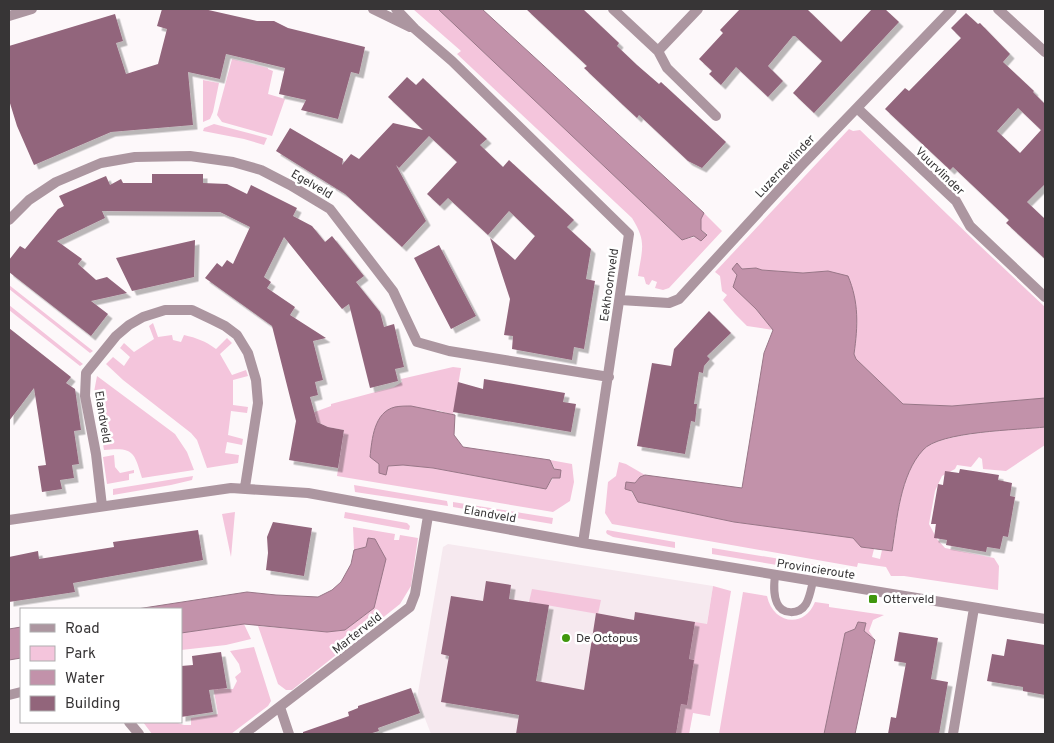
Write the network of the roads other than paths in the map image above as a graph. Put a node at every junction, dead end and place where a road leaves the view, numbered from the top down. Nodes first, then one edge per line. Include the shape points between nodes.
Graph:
1 (32, 9) edge
2 (373, 9) edge
3 (396, 9) edge
4 (613, 9) edge
5 (698, 9) edge
6 (952, 9) edge
7 (998, 9) edge
8 (9, 16) edge
9 (415, 29) junction
10 (658, 51) junction
11 (1045, 52) edge
12 (857, 108) junction
13 (716, 116) dead end
14 (9, 220) edge
15 (1045, 297) edge
16 (620, 300) junction
17 (609, 377) junction
18 (246, 488) junction
19 (102, 506) junction
20 (428, 516) junction
21 (9, 520) edge
22 (583, 543) junction
23 (775, 575) junction
24 (813, 581) junction
25 (974, 608) junction
26 (1045, 618) edge
27 (280, 707) junction
28 (130, 723) edge
29 (139, 734) edge
30 (244, 734) edge
31 (289, 734) edge
32 (953, 734) edge

1 - 8 street
2 - 9 street, Eekhoornveld
3 - 9 street, Eekhoornveld
4 - 10 street
5 - 10 street
6 - 12 street, Luzernevlinder
7 - 11 street
9 - 16 street, Eekhoornveld via 629,234
10 - 13 street via 667,68
12 - 15 street, Vuurvlinder via 956,201 970,226
12 - 16 street, Luzernevlinder via 679,298 669,303
14 - 17 street, Egelveld via 29,200 56,182 101,163 135,157 190,156 232,162 261,170 330,209 394,291 417,342
16 - 17 street, Eekhoornveld
17 - 22 street, Eekhoornveld
18 - 19 street, Elandveld
18 - 19 street, Elandveld via 258,403 256,380 248,353 237,335 225,326 192,310 165,310 129,325 86,373 85,396
18 - 20 street, Elandveld via 308,493
19 - 21 street, Elandveld
20 - 22 street, Elandveld
20 - 27 street, Marterveld via 410,607
22 - 23 street, Provincieroute
23 - 24 street, Provincieroute
23 - 24 lane via 776,602 790,612 799,611 806,604
24 - 25 street, Provincieroute
25 - 26 street, Provincieroute
25 - 32 street
27 - 30 street, Marterveld
27 - 31 street
28 - 29 street

